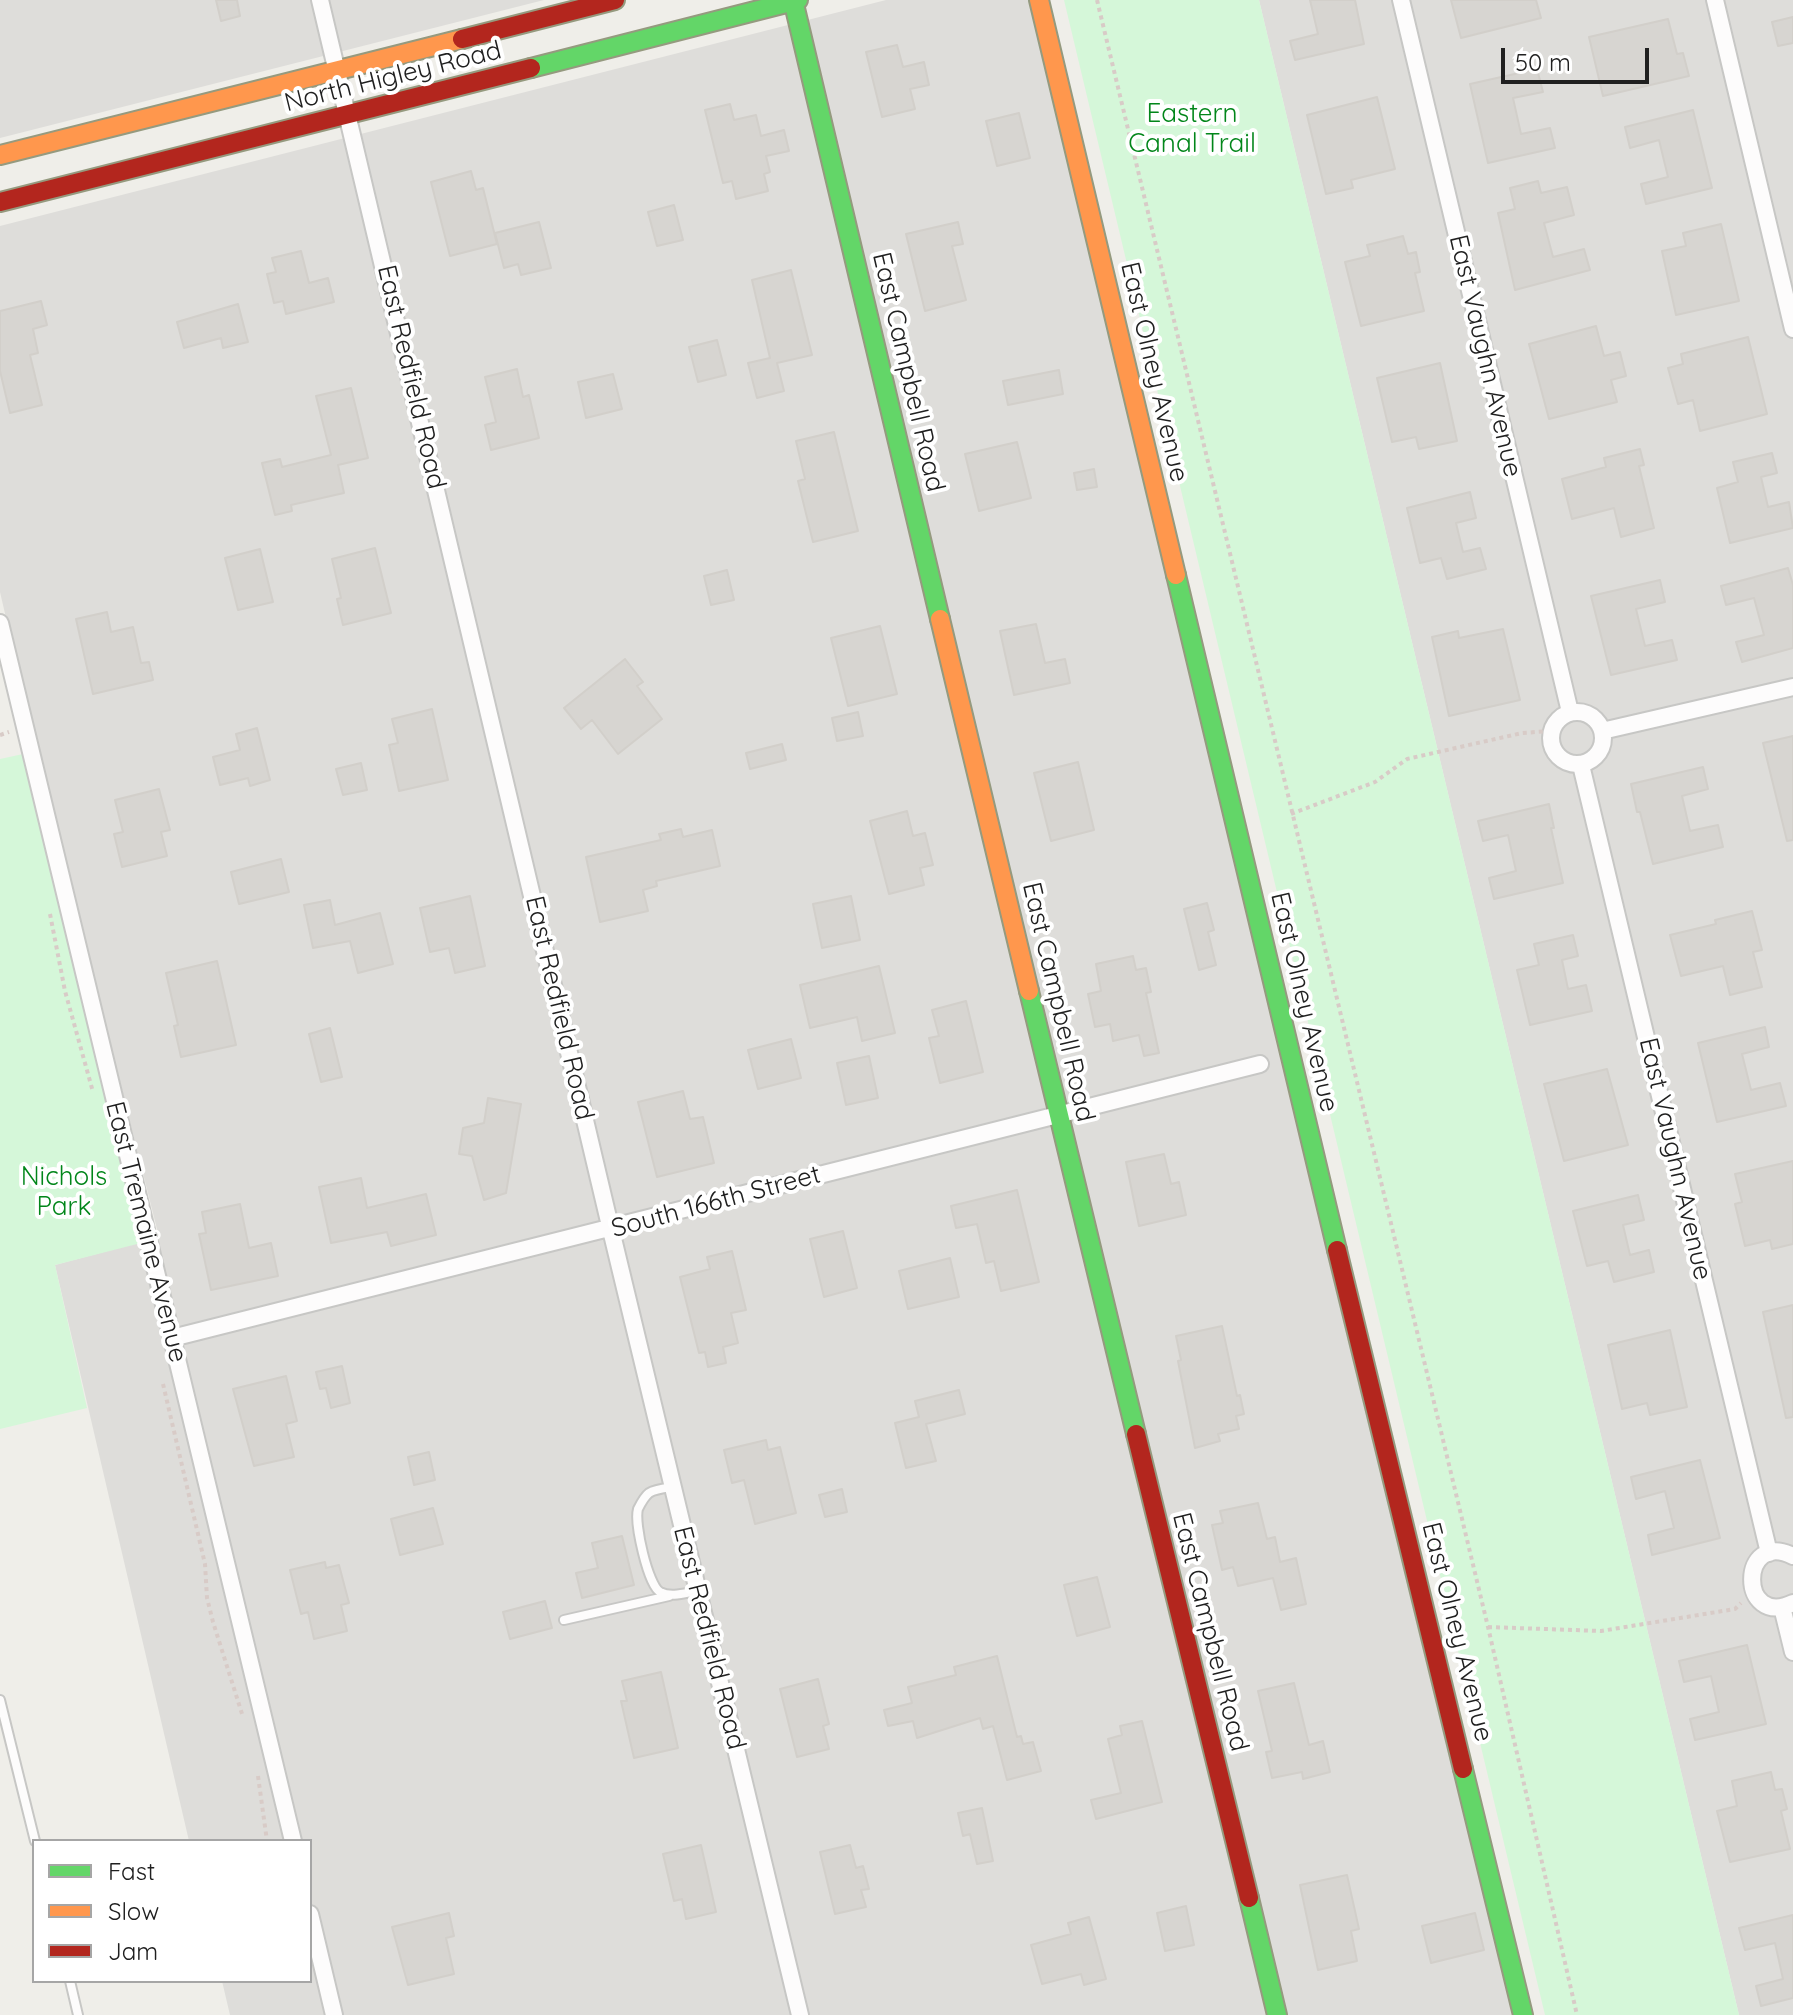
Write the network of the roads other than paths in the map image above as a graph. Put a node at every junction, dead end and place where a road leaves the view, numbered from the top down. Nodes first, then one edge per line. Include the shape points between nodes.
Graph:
1 (320, 0) edge
2 (615, 0) edge
3 (795, 0) edge
4 (1039, 0) edge
5 (1401, 0) edge
6 (1715, 0) edge
7 (337, 72) junction
8 (349, 115) junction
9 (0, 155) edge
10 (0, 202) edge
11 (1793, 329) edge
12 (0, 623) edge
13 (1793, 687) edge
14 (1570, 712) junction
15 (1602, 731) junction
16 (1581, 765) junction
17 (1260, 1064) dead end
18 (1058, 1114) junction
19 (611, 1230) junction
20 (172, 1338) junction
21 (673, 1487) junction
22 (1769, 1553) junction
23 (1793, 1556) edge
24 (698, 1591) junction
25 (674, 1595) junction
26 (1788, 1605) edge
27 (564, 1620) dead end
28 (1793, 1652) edge
29 (0, 1700) edge
30 (35, 1839) edge
31 (293, 1839) edge
32 (312, 1922) edge
33 (70, 1983) edge
34 (78, 2015) edge
35 (334, 2015) edge
36 (800, 2015) edge
37 (1277, 2015) edge
38 (1523, 2015) edge

1 - 7 street, East Redfield Road
2 - 7 street, North Higley Road
3 - 8 street, North Higley Road
3 - 18 street, East Campbell Road
4 - 38 street, East Olney Avenue
5 - 14 street, East Vaughn Avenue
6 - 11 street
7 - 8 street, East Redfield Road
7 - 9 street, North Higley Road
8 - 10 street, North Higley Road
8 - 19 street, East Redfield Road
12 - 20 street, East Tremaine Avenue
13 - 15 street
14 - 15 street via 1586,713
14 - 16 street via 1559,719 1550,740 1557,756
15 - 16 street via 1600,753
16 - 22 street, East Vaughn Avenue
17 - 18 street, South 166th Street
18 - 19 street, South 166th Street
18 - 37 street, East Campbell Road
19 - 20 street, South 166th Street
19 - 21 street, East Redfield Road
20 - 31 street, East Tremaine Avenue
21 - 24 street, East Redfield Road
21 - 25 lane via 648,1494 637,1521 651,1584
22 - 23 street
22 - 26 street via 1755,1564 1753,1591 1765,1604
24 - 25 lane
24 - 36 street, East Redfield Road
25 - 27 lane
26 - 28 street
29 - 30 lane
32 - 35 street
33 - 34 lane

